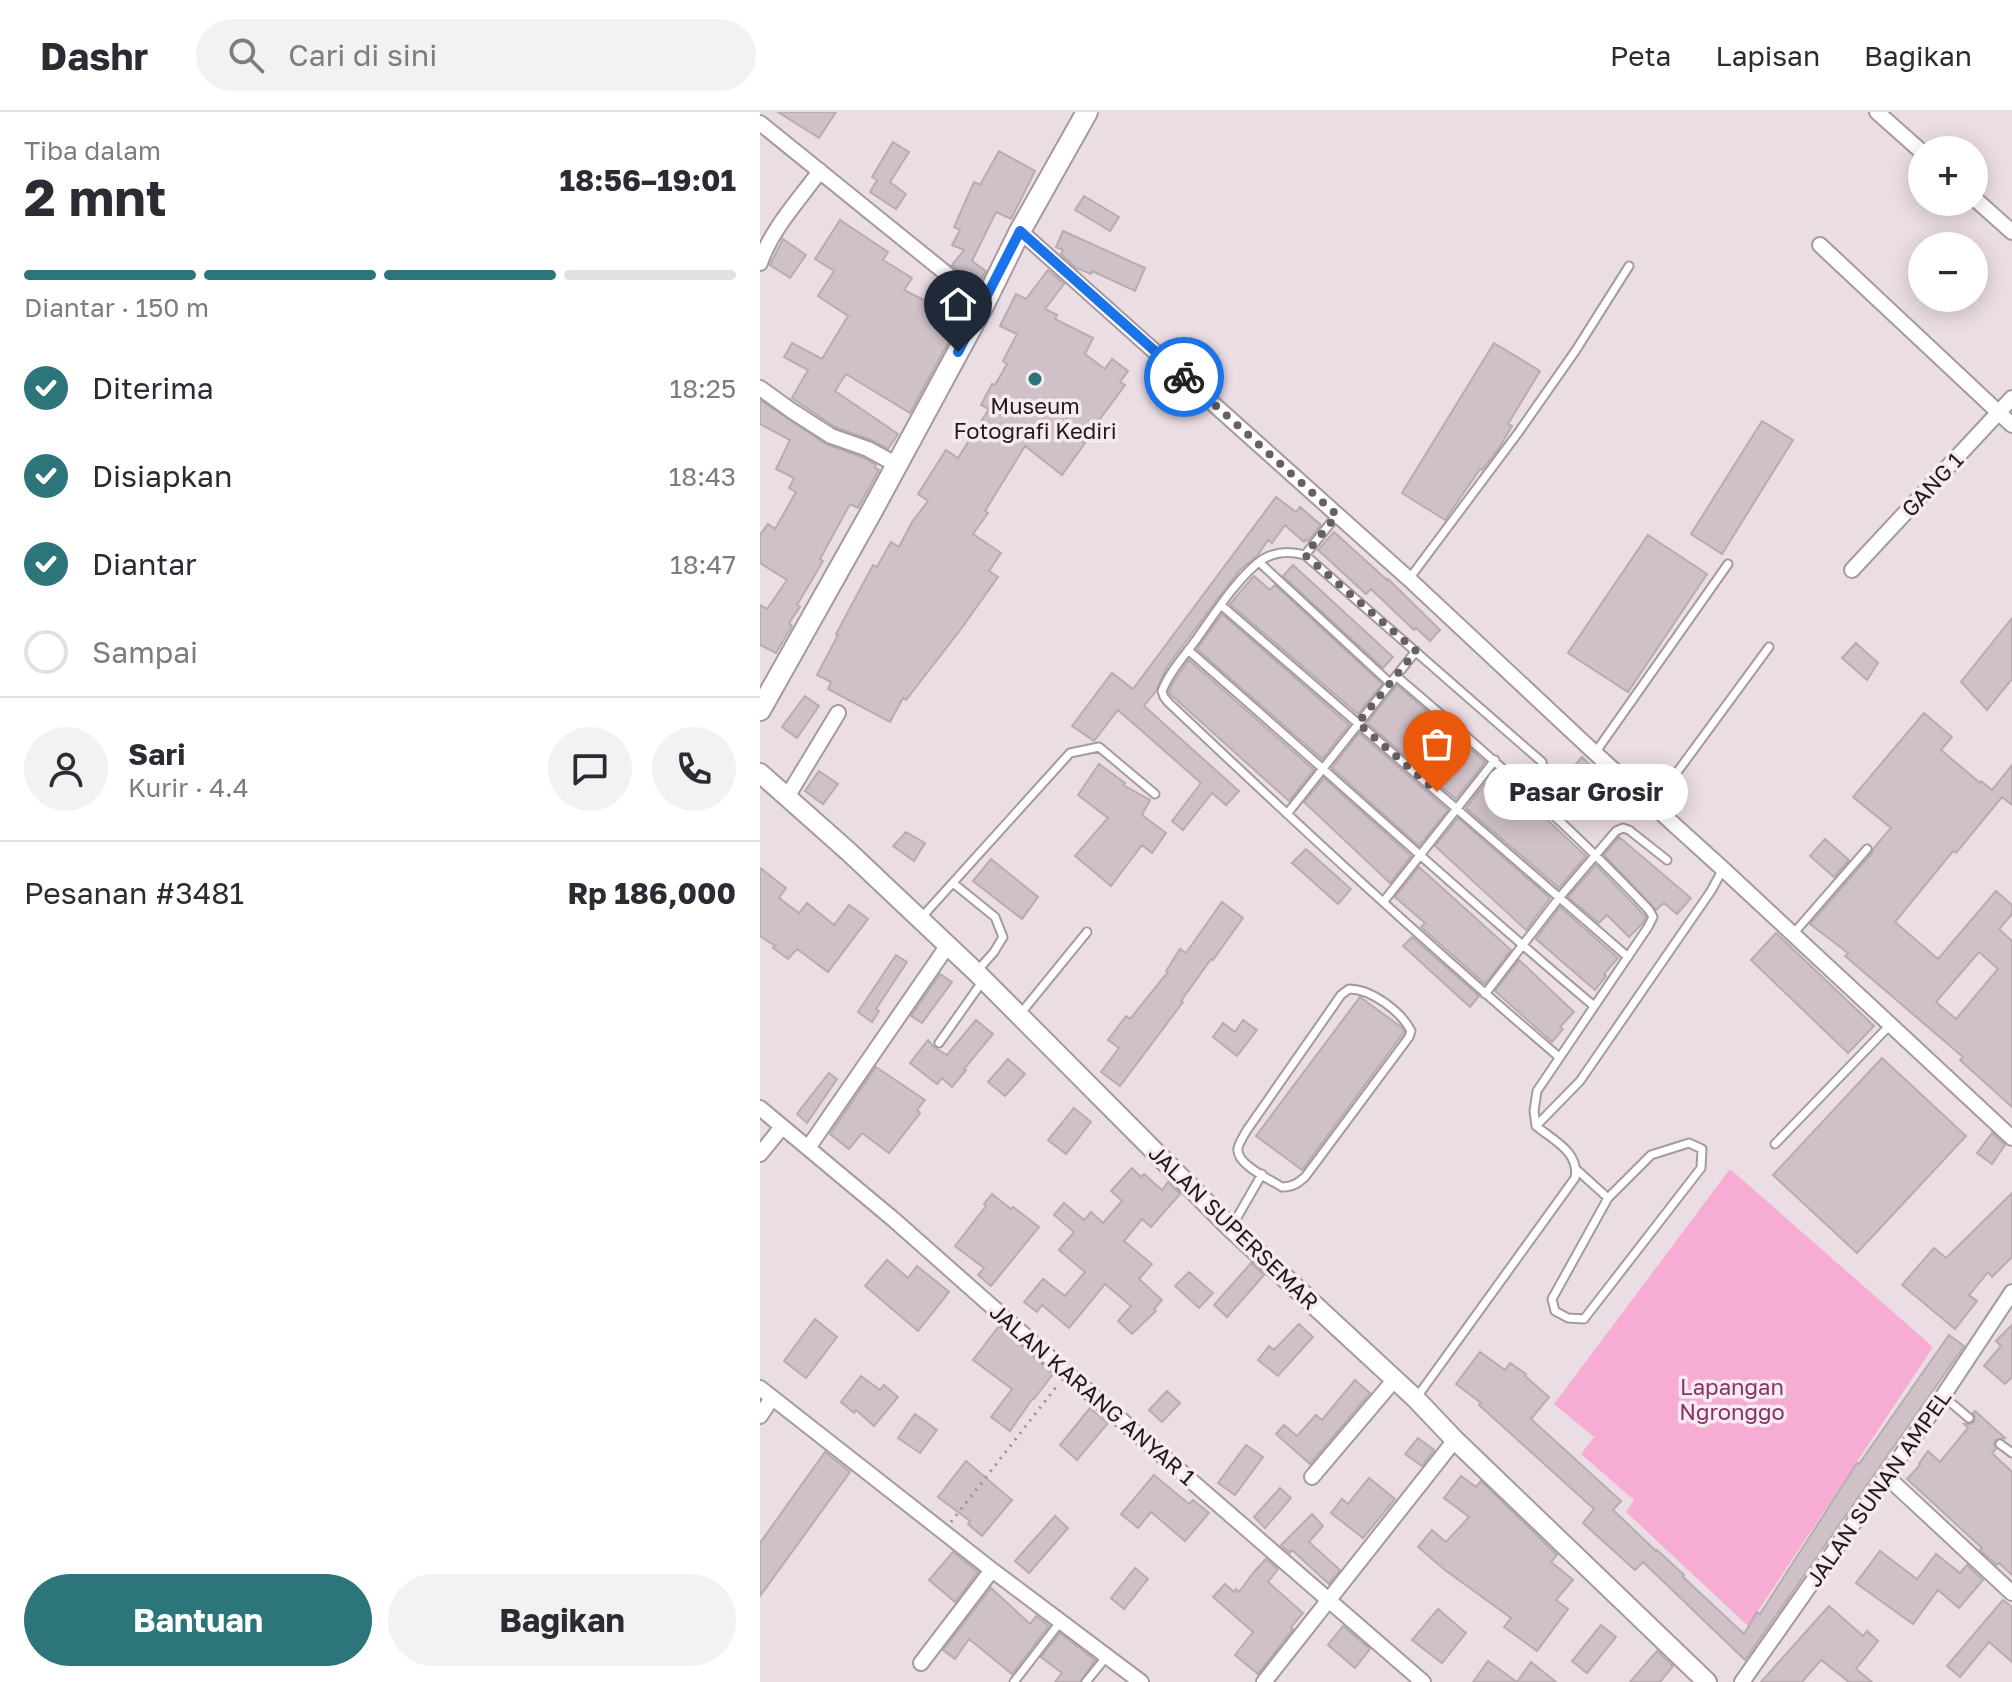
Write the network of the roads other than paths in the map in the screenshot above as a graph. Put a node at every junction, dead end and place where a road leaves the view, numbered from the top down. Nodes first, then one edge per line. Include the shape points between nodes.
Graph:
1 (764, 112) edge
2 (1087, 112) edge
3 (1877, 112) edge
4 (762, 127) edge
5 (1908, 140) edge
6 (820, 171) junction
7 (1988, 211) edge
8 (1020, 231) junction
9 (2012, 232) edge
10 (1820, 245) dead end
11 (760, 263) edge
12 (1629, 266) dead end
13 (984, 304) junction
14 (760, 388) edge
15 (2012, 398) edge
16 (1999, 412) junction
17 (2012, 425) edge
18 (897, 465) junction
19 (1337, 515) junction
20 (1305, 555) junction
21 (1259, 562) junction
22 (1728, 564) dead end
23 (1852, 570) dead end
24 (1409, 579) junction
25 (1221, 605) junction
26 (1769, 647) dead end
27 (1188, 650) junction
28 (1416, 651) junction
29 (1393, 680) junction
30 (760, 710) edge
31 (838, 713) dead end
32 (1358, 723) junction
33 (1595, 753) junction
34 (1495, 760) junction
35 (1323, 768) junction
36 (760, 773) edge
37 (1526, 789) junction
38 (1155, 794) dead end
39 (787, 797) junction
40 (1653, 805) junction
41 (1457, 809) junction
42 (1287, 814) junction
43 (1867, 849) dead end
44 (1421, 854) junction
45 (1596, 854) junction
46 (1667, 860) dead end
47 (1723, 869) junction
48 (953, 883) junction
49 (1559, 898) junction
50 (1384, 901) junction
51 (919, 919) junction
52 (1087, 932) dead end
53 (1793, 934) junction
54 (948, 945) junction
55 (1523, 946) junction
56 (1628, 957) junction
57 (980, 976) junction
58 (1485, 994) junction
59 (1594, 1006) junction
60 (1020, 1014) junction
61 (1890, 1025) junction
62 (939, 1043) dead end
63 (1559, 1057) junction
64 (760, 1108) edge
65 (1536, 1126) junction
66 (782, 1127) junction
67 (2012, 1138) edge
68 (1775, 1144) dead end
69 (808, 1148) junction
70 (760, 1154) edge
71 (1576, 1169) junction
72 (1262, 1174) junction
73 (1608, 1198) junction
74 (1231, 1228) junction
75 (2012, 1292) edge
76 (1395, 1379) junction
77 (766, 1393) edge
78 (1943, 1396) junction
79 (1416, 1399) junction
80 (760, 1416) edge
81 (1969, 1418) dead end
82 (1455, 1440) junction
83 (2000, 1444) dead end
84 (2012, 1453) edge
85 (1886, 1476) junction
86 (1312, 1477) dead end
87 (992, 1570) junction
88 (2012, 1593) edge
89 (1329, 1601) junction
90 (1061, 1621) junction
91 (1107, 1656) junction
92 (921, 1663) dead end
93 (1014, 1682) edge
94 (1086, 1682) edge
95 (1141, 1682) edge
96 (1264, 1682) edge
97 (1423, 1682) edge
98 (1707, 1682) edge
99 (1742, 1682) edge

1 - 4 street
2 - 8 main road
3 - 5 street
4 - 6 street
6 - 11 street via 779,225
6 - 13 street
7 - 9 street
8 - 13 main road
8 - 19 street
10 - 16 street
12 - 24 lane via 1576,350
13 - 18 main road
14 - 18 street via 831,436
15 - 16 street, GANG 1
16 - 17 street
16 - 23 street, GANG 1
18 - 30 main road
19 - 20 lane
19 - 24 street
20 - 21 lane via 1283,552
20 - 28 lane
21 - 25 lane
21 - 29 lane
22 - 33 lane
24 - 33 street
25 - 27 lane
25 - 32 lane
26 - 40 lane
27 - 35 lane
27 - 42 lane via 1163,688 1164,697
28 - 29 lane
28 - 37 lane via 1542,762
29 - 32 lane
29 - 34 lane
31 - 39 street
32 - 35 lane
32 - 41 lane
33 - 40 street
34 - 37 lane
34 - 41 lane
35 - 42 lane
35 - 44 lane
36 - 39 main road, JALAN SUPERSEMAR
37 - 45 lane
38 - 48 lane via 1099,747 1070,753
39 - 51 main road, JALAN SUPERSEMAR
40 - 47 street
41 - 44 lane
41 - 49 lane
42 - 50 lane
43 - 53 lane
44 - 50 lane
44 - 55 lane
45 - 46 lane via 1623,828
45 - 49 lane
45 - 56 lane via 1653,917
47 - 53 street
47 - 65 lane via 1580,1081
48 - 51 lane
48 - 57 lane via 995,917 1003,937
49 - 55 lane
49 - 56 lane
50 - 58 lane
51 - 54 main road, JALAN SUPERSEMAR
52 - 60 lane
53 - 61 street
54 - 57 main road, JALAN SUPERSEMAR
54 - 69 street
55 - 58 lane
55 - 59 lane
56 - 59 lane
57 - 60 main road, JALAN SUPERSEMAR
57 - 62 lane
58 - 63 lane
59 - 63 lane
60 - 74 main road, JALAN SUPERSEMAR
61 - 67 street
61 - 68 lane
63 - 65 lane via 1537,1091
64 - 66 street, JALAN KARANG ANYAR 1
65 - 71 lane via 1568,1150
66 - 69 street, JALAN KARANG ANYAR 1
66 - 70 street
69 - 89 street, JALAN KARANG ANYAR 1
71 - 73 lane
71 - 79 lane via 1575,1178
72 - 72 lane via 1282,1187 1305,1177 1406,1043 1409,1027 1379,998 1360,990 1345,991 1247,1130 1238,1155
72 - 74 lane
73 - 73 lane via 1552,1299 1555,1311 1568,1318 1584,1319 1701,1168 1702,1149 1689,1143 1651,1155
74 - 76 main road, JALAN SUPERSEMAR
75 - 78 street, JALAN SUNAN AMPEL
76 - 79 main road, JALAN SUPERSEMAR
76 - 86 street
77 - 80 street
77 - 87 street
78 - 81 lane
78 - 85 street, JALAN SUNAN AMPEL
79 - 82 main road, JALAN SUPERSEMAR
82 - 89 street
82 - 98 main road, JALAN SUPERSEMAR
83 - 84 lane
85 - 88 street
85 - 99 street, JALAN SUNAN AMPEL
87 - 90 street
87 - 92 street
89 - 96 street
89 - 97 street, JALAN KARANG ANYAR 1
90 - 91 street
90 - 93 lane
91 - 94 lane
91 - 95 street

